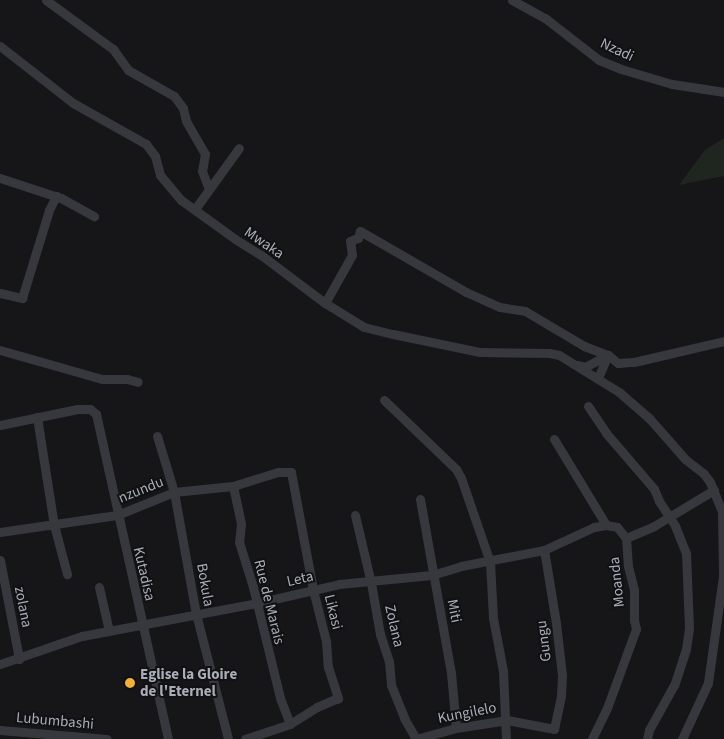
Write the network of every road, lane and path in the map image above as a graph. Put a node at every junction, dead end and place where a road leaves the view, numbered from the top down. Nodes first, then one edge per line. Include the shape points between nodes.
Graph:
1 (46, 0) edge
2 (512, 0) edge
3 (0, 46) edge
4 (724, 92) edge
5 (239, 148) dead end
6 (0, 178) edge
7 (208, 189) junction
8 (56, 196) junction
9 (195, 209) junction
10 (94, 216) dead end
11 (0, 293) edge
12 (325, 303) junction
13 (724, 342) edge
14 (0, 350) edge
15 (608, 355) junction
16 (566, 361) junction
17 (598, 378) junction
18 (138, 382) dead end
19 (384, 400) dead end
20 (588, 406) dead end
21 (37, 417) junction
22 (0, 425) edge
23 (156, 436) dead end
24 (554, 439) dead end
25 (290, 472) joint
26 (233, 486) junction
27 (714, 490) junction
28 (174, 492) junction
29 (420, 499) dead end
30 (117, 515) junction
31 (355, 515) dead end
32 (668, 516) junction
33 (54, 525) junction
34 (606, 525) junction
35 (0, 532) edge
36 (626, 538) junction
37 (544, 550) junction
38 (0, 560) edge
39 (490, 562) junction
40 (67, 574) dead end
41 (432, 575) junction
42 (371, 583) junction
43 (99, 587) dead end
44 (313, 590) junction
45 (257, 603) junction
46 (196, 614) junction
47 (142, 625) junction
48 (109, 631) junction
49 (19, 659) junction
50 (0, 664) edge
51 (507, 720) junction
52 (290, 724) junction
53 (456, 728) junction
54 (554, 729) joint
55 (0, 730) edge
56 (107, 739) edge
57 (168, 739) edge
58 (228, 739) edge
59 (245, 739) edge
60 (416, 739) edge
61 (506, 739) edge
62 (592, 739) edge
63 (647, 739) edge
64 (682, 739) edge

1 - 7 street via 113,49 128,70 174,96 205,154 202,171
2 - 4 street, Nzadi via 545,18 599,60 672,84
3 - 9 street, Mwaka via 73,103 146,144 155,156 160,176 181,200
5 - 7 street
6 - 8 street
7 - 9 street
8 - 10 street
8 - 11 street via 22,298
9 - 12 street, Mwaka
12 - 15 street via 352,255 350,241 358,238 360,231 466,292 500,307 525,311 584,346
12 - 16 street, Mwaka via 364,327 393,334 480,352 549,353
13 - 15 street via 634,362 618,363
14 - 18 street via 102,379
15 - 16 street via 585,367
15 - 17 street
16 - 17 street
17 - 27 street via 649,418 685,459 704,474
19 - 39 street via 462,478
20 - 32 street via 606,433 654,489
21 - 22 street
21 - 30 street, Kutadisa via 76,409 90,409 96,414
21 - 33 street
23 - 28 street, Bokula
24 - 34 street, Moanda
25 - 26 street, nzundu via 278,472
25 - 44 street, Likasi
26 - 28 street, nzundu
26 - 45 street, Rue de Marais via 241,524 239,542
27 - 32 street
27 - 64 street via 723,522 723,576 717,628 708,683
28 - 30 street, nzundu
28 - 46 street, Bokula
29 - 41 street, Miti
30 - 33 street, nzundu
30 - 47 street, Kutadisa
31 - 42 street, Zolana
32 - 36 street
32 - 63 street via 684,544 689,628 674,685
33 - 35 street, nzundu
33 - 40 street
34 - 36 street, Moanda via 617,528
34 - 37 street, Leta via 594,527
36 - 62 street, Moanda via 636,629
37 - 39 street, Leta
37 - 54 street, Gungu via 562,675
38 - 49 street, zolana
39 - 41 street, Leta
39 - 51 street via 493,618 503,671
41 - 42 street, Leta
41 - 53 street, Miti via 451,674
42 - 44 street, Leta via 339,584
42 - 60 street, Zolana via 380,634 389,661 391,685
43 - 48 street
44 - 45 street, Leta
44 - 52 street, Likasi via 326,641 328,667 338,698
45 - 46 street, Leta
45 - 52 street, Rue de Marais via 280,698
46 - 47 street, Leta
46 - 58 street, Bokula
47 - 48 street, Leta
47 - 57 street, Kutadisa
48 - 49 street, Leta via 52,645
49 - 50 street, Leta
51 - 53 street, Kungilelo
51 - 54 street, Kungilelo
51 - 61 street
52 - 59 street
53 - 60 street, Kungilelo
55 - 56 street, Lubumbashi

